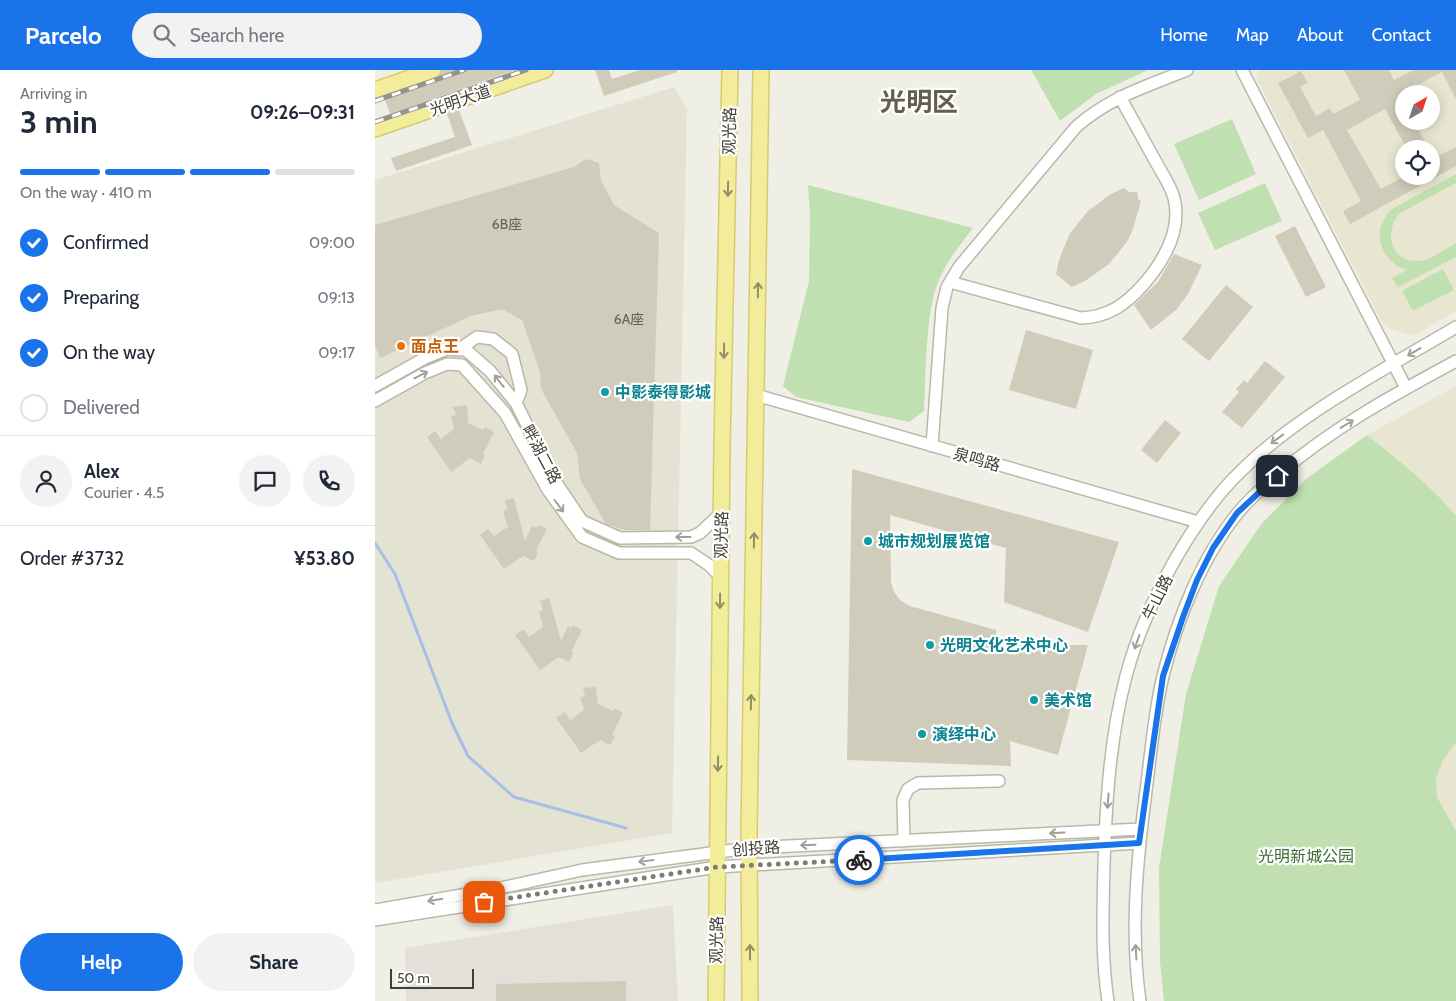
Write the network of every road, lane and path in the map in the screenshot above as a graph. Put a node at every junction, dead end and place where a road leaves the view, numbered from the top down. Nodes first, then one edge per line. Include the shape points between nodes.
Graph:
1 (433, 70) edge
2 (545, 70) edge
3 (731, 70) edge
4 (761, 70) edge
5 (1187, 70) edge
6 (1243, 70) edge
7 (375, 90) edge
8 (1120, 97) junction
9 (375, 129) edge
10 (950, 282) junction
11 (1456, 327) edge
12 (458, 350) junction
13 (1456, 361) edge
14 (1394, 364) junction
15 (375, 386) edge
16 (1406, 388) junction
17 (756, 396) junction
18 (377, 400) edge
19 (516, 403) junction
20 (932, 446) junction
21 (721, 512) junction
22 (1198, 522) junction
23 (721, 577) junction
24 (999, 781) dead end
25 (1141, 829) junction
26 (1105, 831) junction
27 (904, 841) junction
28 (1139, 843) junction
29 (1105, 845) junction
30 (749, 848) junction
31 (717, 851) junction
32 (749, 865) junction
33 (717, 867) junction
34 (375, 910) edge
35 (375, 920) edge
36 (716, 1001) edge
37 (750, 1001) edge
38 (1108, 1001) edge
39 (1140, 1001) edge

1 - 7 main road
2 - 9 main road, 光明大道
3 -> 21 main road, 观光路
17 -> 4 main road, 观光路
5 - 8 street
6 - 14 street
8 - 10 street via 1093,112 1076,127
8 - 10 street via 1174,198 1175,222 1171,242 1162,260 1138,290 1108,313 1081,318
10 - 20 street via 941,308
11 -> 14 street, 牛山路
12 - 15 street via 447,349 425,358
19 -> 12 street, 畔湖二路 via 490,371 466,350
12 - 19 street via 477,337 493,339 513,354 521,390
13 - 16 street, 牛山路
14 - 16 street
14 -> 22 street, 牛山路 via 1268,446 1239,472
25 -> 16 street, 牛山路 via 1163,676 1197,580 1213,548 1237,513 1290,464 1331,433
17 - 20 street, 泉鸣路
30 -> 17 main road, 观光路
18 -> 23 street, 畔湖二路 via 425,373 447,364 462,365 505,413 548,490 582,536 619,553 691,553
21 -> 19 street, 畔湖二路 via 691,538 620,538 582,521 555,481
20 - 22 street, 泉鸣路
21 - 23 main road, 观光路
22 -> 26 street, 牛山路 via 1159,588 1126,675 1113,738
23 -> 31 main road, 观光路
24 - 27 street via 918,783 908,790 903,800
25 - 26 street, 创投路
25 - 28 street, 牛山路
26 -> 27 street, 创投路
26 - 29 street, 牛山路
27 -> 30 street, 创投路
28 - 29 street, 创投路
39 -> 28 street, 牛山路 via 1136,948
29 - 32 street, 创投路
29 - 38 street, 牛山路 via 1102,921
30 - 31 street, 创投路
30 - 32 main road, 观光路
31 - 33 main road, 观光路
31 -> 34 street, 创投路 via 582,870
32 - 33 street, 创投路
37 -> 32 main road, 观光路
33 - 35 street, 创投路
33 - 36 main road, 观光路

